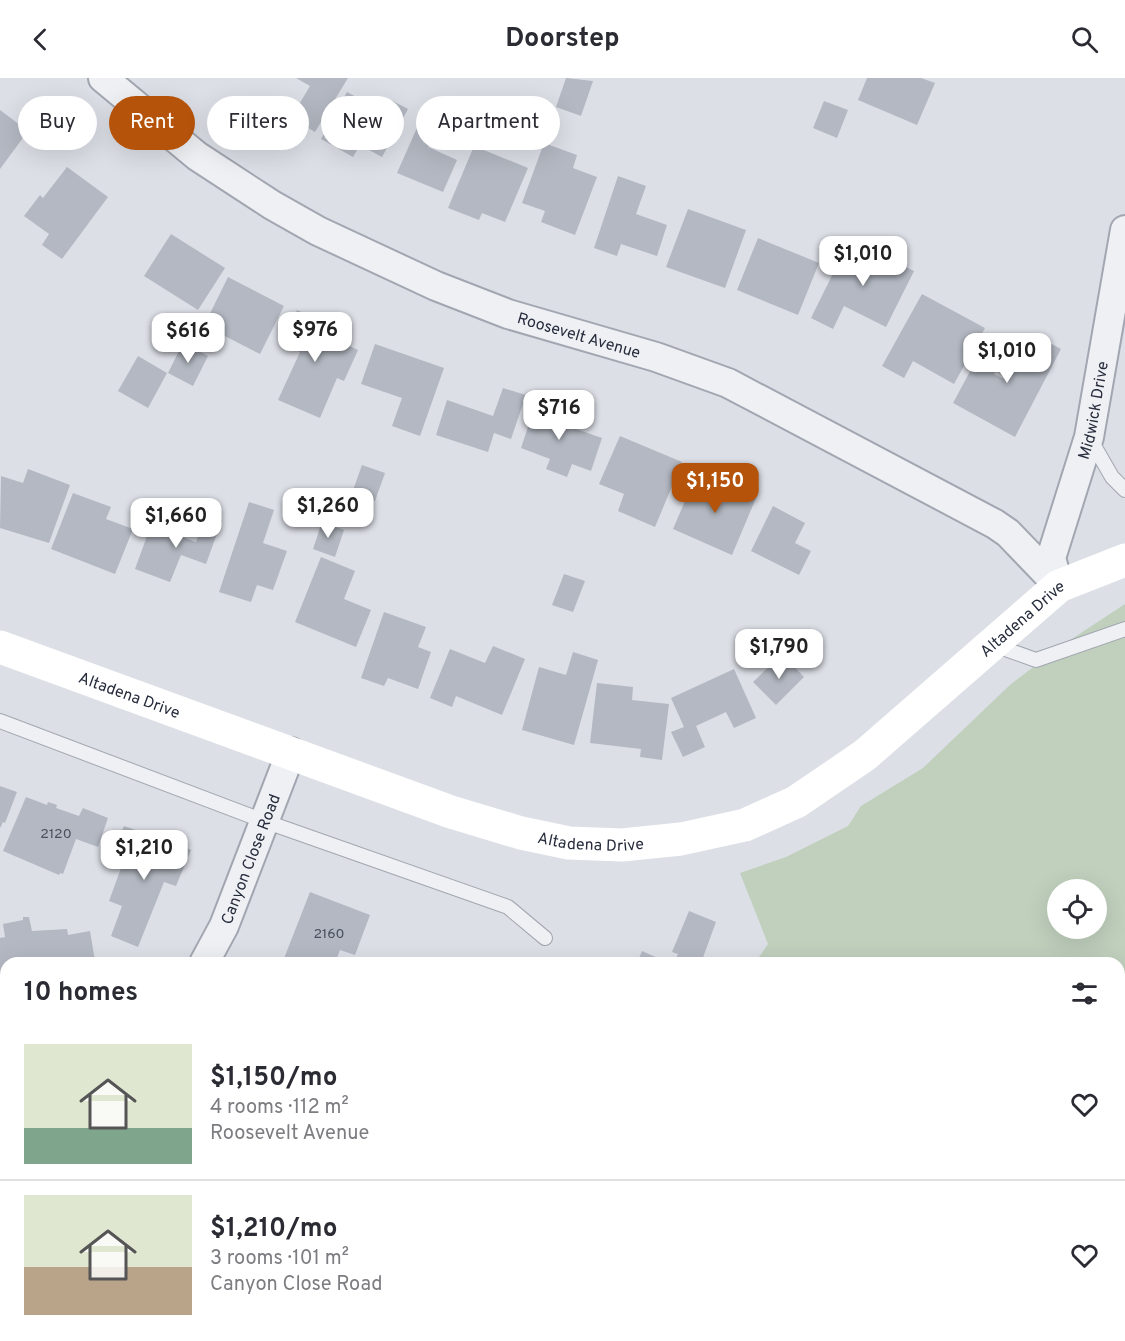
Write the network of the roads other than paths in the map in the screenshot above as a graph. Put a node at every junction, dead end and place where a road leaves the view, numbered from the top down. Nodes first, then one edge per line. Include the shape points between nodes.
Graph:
1 (103, 78) edge
2 (1125, 230) edge
3 (1089, 437) junction
4 (1125, 490) edge
5 (1125, 560) edge
6 (1059, 586) junction
7 (1125, 629) edge
8 (990, 644) junction
9 (0, 647) edge
10 (0, 721) edge
11 (291, 752) junction
12 (264, 821) junction
13 (545, 938) dead end
14 (207, 957) edge

1 - 6 street, Roosevelt Avenue via 214,168 318,231 415,277 508,314 656,357 755,396 995,524
2 - 3 street, Midwick Drive
3 - 4 lane via 1112,477
3 - 6 street, Midwick Drive via 1051,558
5 - 6 main road, Altadena Drive
6 - 8 main road, Altadena Drive
7 - 8 lane via 1036,660
8 - 11 main road, Altadena Drive via 865,755 796,802 745,825 681,839 622,845 569,843 521,833 451,812
9 - 11 main road, Altadena Drive
10 - 12 lane
11 - 12 street, Canyon Close Road
12 - 13 lane via 508,907
12 - 14 street, Canyon Close Road via 225,926

